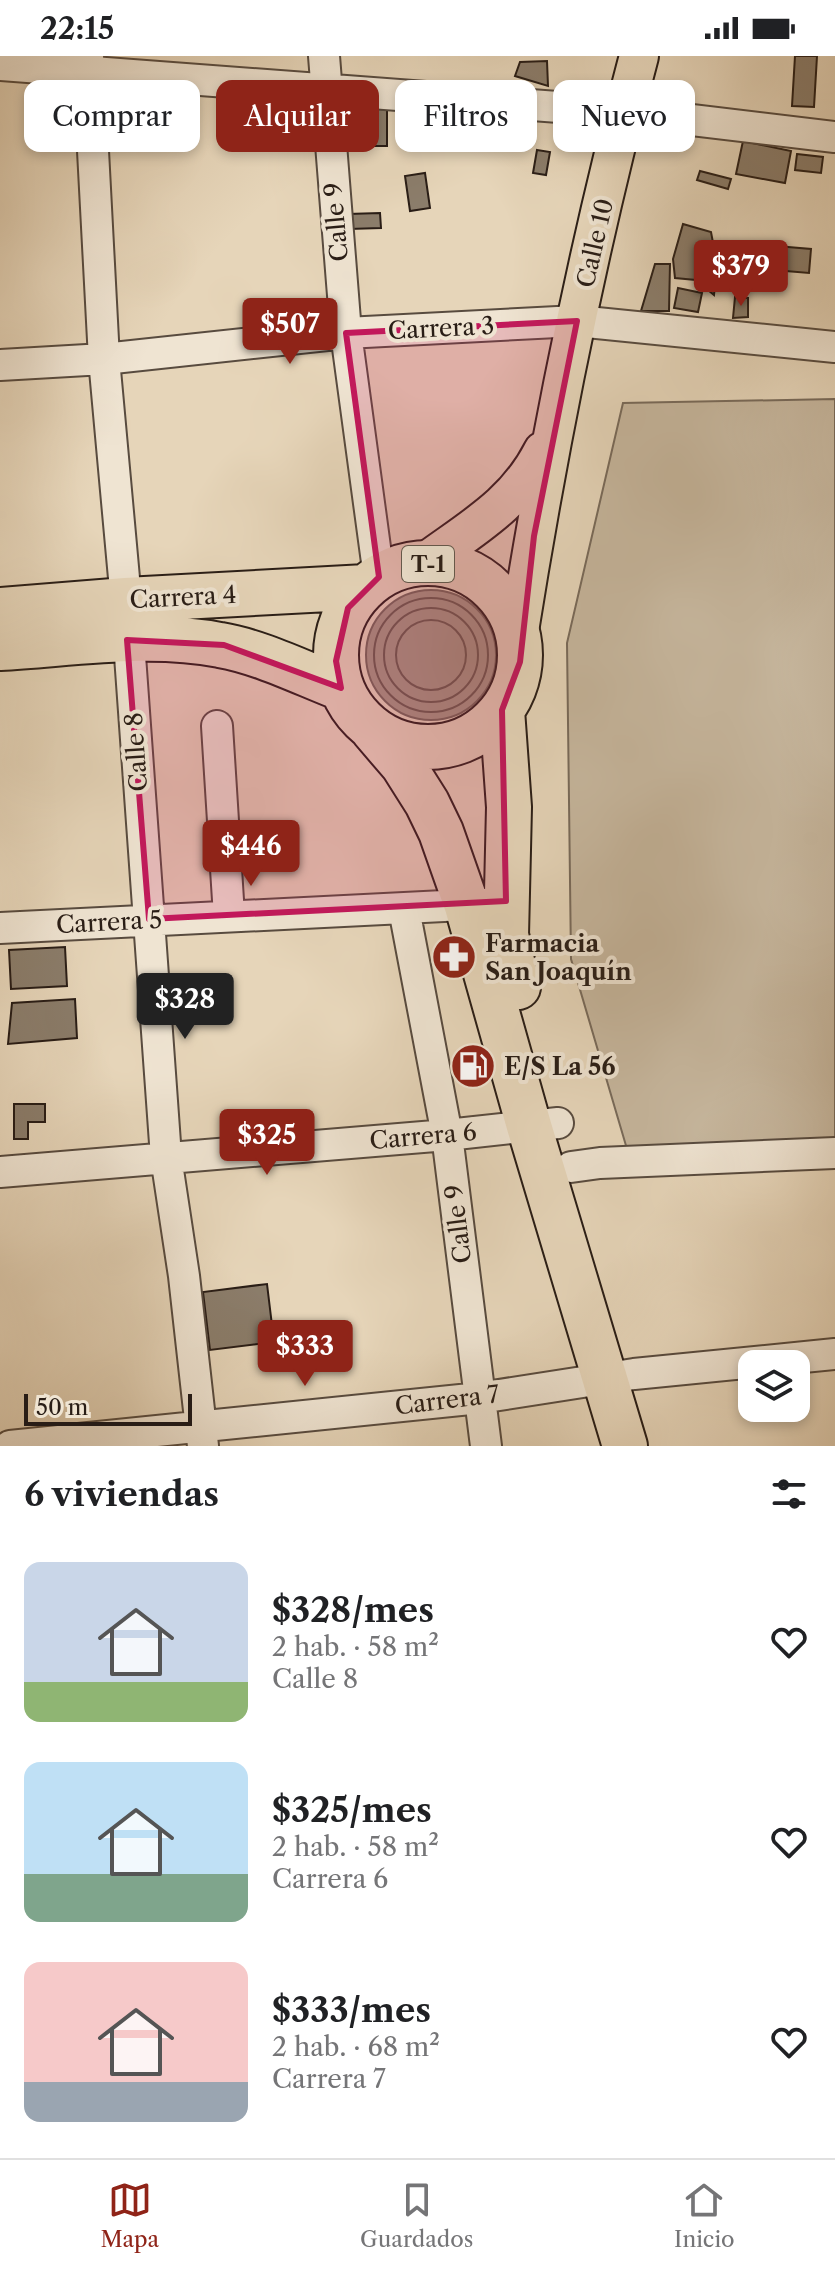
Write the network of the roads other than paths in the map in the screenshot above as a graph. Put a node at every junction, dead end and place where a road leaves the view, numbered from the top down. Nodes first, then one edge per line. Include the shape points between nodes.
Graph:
1 (324, 56) edge
2 (639, 56) edge
3 (88, 64) edge
4 (0, 65) edge
5 (246, 80) edge
6 (325, 80) edge
7 (633, 80) edge
8 (379, 92) edge
9 (553, 106) edge
10 (695, 120) edge
11 (835, 137) edge
12 (330, 152) edge
13 (616, 152) edge
14 (577, 321) junction
15 (346, 333) junction
16 (835, 347) edge
17 (104, 359) junction
18 (0, 365) edge
19 (554, 431) junction
20 (423, 564) junction
21 (372, 582) junction
22 (0, 610) edge
23 (126, 620) junction
24 (518, 637) junction
25 (0, 648) edge
26 (341, 688) junction
27 (502, 710) junction
28 (217, 726) dead end
29 (373, 730) junction
30 (487, 903) junction
31 (404, 909) junction
32 (229, 916) junction
33 (149, 919) junction
34 (0, 928) edge
35 (544, 1125) junction
36 (447, 1135) junction
37 (835, 1153) edge
38 (166, 1157) junction
39 (571, 1167) junction
40 (0, 1172) edge
41 (835, 1354) edge
42 (620, 1376) junction
43 (480, 1398) junction
44 (202, 1436) edge
45 (10, 1446) edge
46 (486, 1446) edge
47 (625, 1446) edge
48 (654, 1446) edge

1 - 6 street, Calle 9
2 - 7 main road, Calle 10
3 - 4 street
3 - 5 street
3 - 17 street, Calle 8
8 - 9 street
10 - 11 street
12 - 15 street, Calle 9
13 - 14 main road, Calle 10
14 - 15 street, Carrera 3
14 - 16 street, Carrera 3
14 - 19 main road, Calle 10
15 - 17 street, Carrera 3
15 - 21 street, Calle 9
17 - 18 street, Carrera 3
17 - 23 street, Calle 8
19 - 20 main road, Calle 10 via 519,490
19 - 24 main road, Calle 10
20 - 21 highway, T-1
20 - 24 highway, T-1 via 448,566 484,583 510,612
21 - 23 highway, Carrera 4 / T-1
21 - 26 highway, T-1 via 348,608 338,633
22 - 23 highway, Carrera 4 / T-1
23 - 25 highway, Carrera 4 / T-1
23 - 26 highway, Carrera 4 / T-1 via 224,645
23 - 33 street, Calle 8
24 - 27 highway, T-1 via 520,662
26 - 29 highway, T-1
27 - 29 highway, T-1 via 481,730 456,743 399,743
27 - 30 highway, T-1 via 509,807
28 - 32 street
29 - 30 highway, T-1 via 403,765
30 - 31 street, Carrera 5
30 - 35 highway, T-1
31 - 32 street, Carrera 5
31 - 36 street, Calle 9
32 - 33 street, Carrera 5
33 - 34 street, Carrera 5
33 - 38 street, Calle 8
35 - 36 street, Carrera 6
35 - 39 highway, T-1
35 - 42 highway, T-1
36 - 38 street, Carrera 6
36 - 43 street, Calle 9
37 - 39 street
38 - 40 street, Carrera 6
38 - 44 street, Calle 8
39 - 42 highway, T-1
41 - 42 street, Carrera 7
42 - 43 street, Carrera 7
42 - 47 highway, T-1
42 - 48 highway, T-1
43 - 44 street, Carrera 7
43 - 46 street, Calle 9
44 - 45 street, Carrera 7

